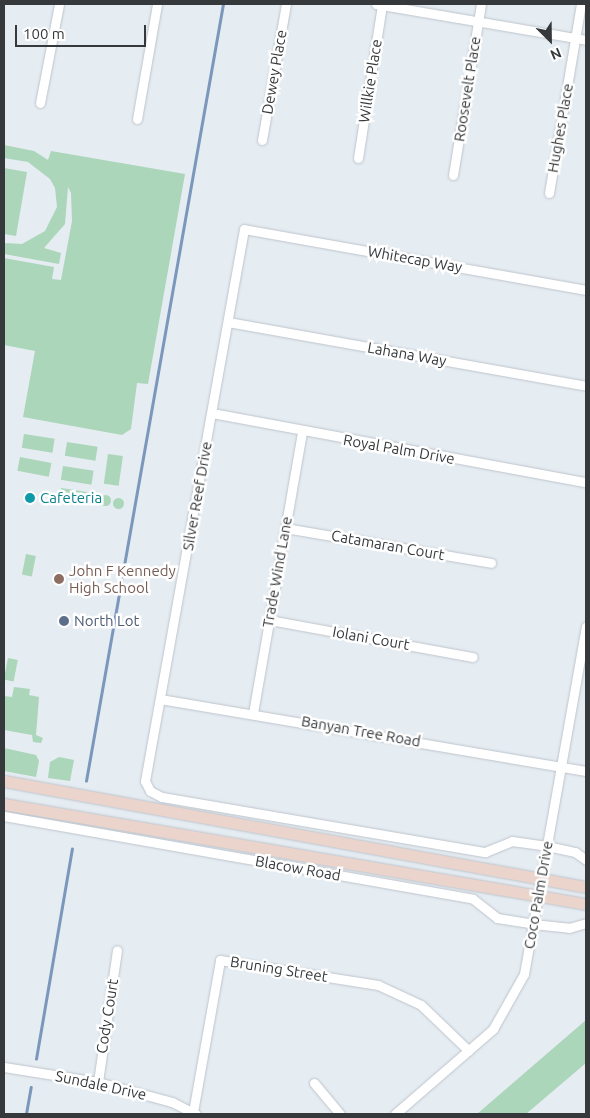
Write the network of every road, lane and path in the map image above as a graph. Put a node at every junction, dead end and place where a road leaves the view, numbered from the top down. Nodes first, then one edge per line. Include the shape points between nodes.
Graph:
1 (59, 4) edge
2 (157, 4) edge
3 (286, 4) edge
4 (380, 4) edge
5 (481, 4) edge
6 (581, 4) edge
7 (478, 21) junction
8 (575, 38) junction
9 (586, 40) edge
10 (40, 103) dead end
11 (137, 118) dead end
12 (262, 140) dead end
13 (358, 158) dead end
14 (453, 175) dead end
15 (549, 193) dead end
16 (244, 229) joint
17 (586, 290) edge
18 (228, 322) junction
19 (586, 386) edge
20 (212, 413) junction
21 (302, 432) junction
22 (586, 482) edge
23 (285, 528) junction
24 (491, 563) dead end
25 (269, 620) junction
26 (586, 626) edge
27 (473, 657) dead end
28 (582, 674) edge
29 (160, 698) junction
30 (253, 713) junction
31 (562, 766) junction
32 (586, 771) edge
33 (4, 781) edge
34 (4, 804) edge
35 (4, 816) edge
36 (547, 846) junction
37 (586, 860) edge
38 (541, 879) junction
39 (586, 887) edge
40 (538, 896) junction
41 (586, 904) edge
42 (586, 923) edge
43 (533, 924) junction
44 (117, 950) dead end
45 (469, 1051) junction
46 (4, 1067) edge
47 (98, 1082) junction
48 (314, 1083) dead end
49 (194, 1113) edge
50 (340, 1114) edge
51 (396, 1114) edge

1 - 10 street
2 - 11 street
3 - 12 street, Dewey Place
4 - 7 street
4 - 13 street, Willkie Place
5 - 7 street, Roosevelt Place
6 - 8 street, Hughes Place
7 - 8 street
7 - 14 street, Roosevelt Place
8 - 9 street
8 - 15 street, Hughes Place
16 - 17 street, Whitecap Way
16 - 18 street, Silver Reef Drive
18 - 19 street, Lahana Way
18 - 20 street, Silver Reef Drive
20 - 21 street, Royal Palm Drive
20 - 29 street, Silver Reef Drive
21 - 22 street, Royal Palm Drive
21 - 23 street, Trade Wind Lane
23 - 24 street, Catamaran Court
23 - 25 street, Trade Wind Lane
25 - 27 street, Iolani Court
25 - 30 street, Trade Wind Lane
26 - 28 street, Coco Palm Drive
28 - 31 street, Coco Palm Drive
29 - 30 street, Banyan Tree Road
29 - 36 street, Silver Reef Drive via 145,781 150,791 162,797 485,852 512,842
30 - 31 street, Banyan Tree Road
31 - 32 street, Banyan Tree Road
31 - 36 street, Coco Palm Drive
33 - 38 main road
34 - 40 main road, Blacow Road
35 - 43 street, Blacow Road via 473,899 497,918
36 - 37 street via 575,852
36 - 38 street, Coco Palm Drive
38 - 39 main road
38 - 40 street, Coco Palm Drive
40 - 41 main road, Blacow Road
40 - 43 street, Coco Palm Drive
42 - 43 street, Blacow Road via 569,928
43 - 45 street, Coco Palm Drive via 524,974 507,1008 493,1029
44 - 47 street, Cody Court
45 - 49 street, Bruning Street via 421,1005 378,985 220,960
45 - 51 street, Coco Palm Drive
46 - 47 street, Sundale Drive
47 - 49 street, Sundale Drive via 172,1102
48 - 50 street

